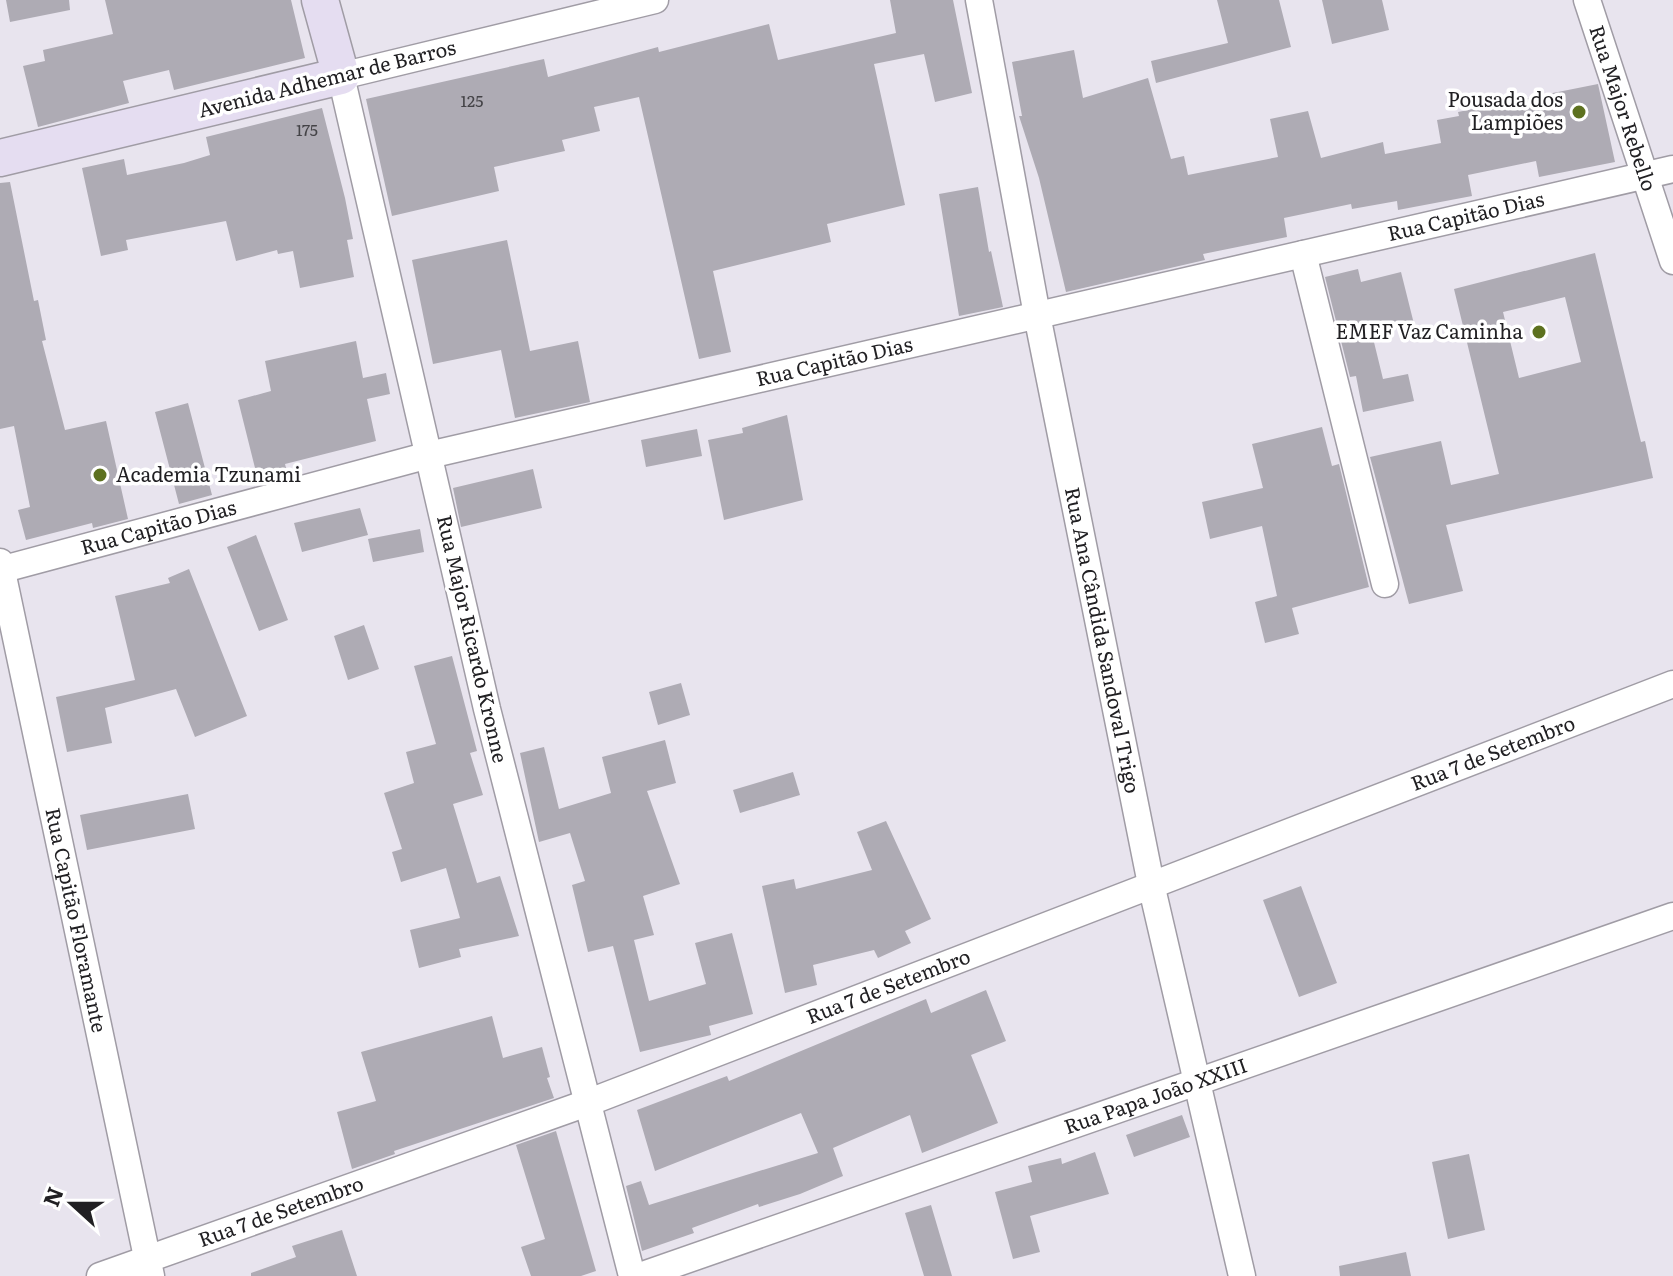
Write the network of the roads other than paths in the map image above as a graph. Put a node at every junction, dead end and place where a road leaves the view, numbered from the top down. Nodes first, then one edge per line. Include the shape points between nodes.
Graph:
1 (320, 0) edge
2 (655, 0) edge
3 (979, 0) edge
4 (1587, 0) edge
5 (341, 76) junction
6 (0, 158) edge
7 (1673, 169) edge
8 (1646, 175) junction
9 (1303, 254) junction
10 (1673, 261) edge
11 (1037, 315) junction
12 (429, 455) junction
13 (0, 567) edge
14 (1385, 584) dead end
15 (1673, 684) edge
16 (1151, 884) junction
17 (1673, 916) edge
18 (1198, 1082) junction
19 (587, 1103) junction
20 (150, 1269) edge
21 (100, 1276) edge
22 (632, 1276) edge
23 (640, 1276) edge
24 (1242, 1276) edge

1 - 5 main road, Rua Major Ricardo Kronne
2 - 5 street, Avenida Adhemar de Barros
3 - 11 street, Rua Ana Cândida Sandoval Trigo
4 - 8 street, Rua Major Rebello
5 - 6 main road, Avenida Adhemar de Barros
5 - 12 street, Rua Major Ricardo Kronne
7 - 8 street, Rua Capitão Dias
8 - 9 street, Rua Capitão Dias
8 - 10 street, Rua Major Rebello
9 - 11 street, Rua Capitão Dias
9 - 14 street
11 - 12 street, Rua Capitão Dias
11 - 16 street, Rua Ana Cândida Sandoval Trigo
12 - 13 street, Rua Capitão Dias
12 - 19 street, Rua Major Ricardo Kronne
13 - 20 street, Rua Capitão Floramante
15 - 16 street, Rua 7 de Setembro
16 - 18 street, Rua Ana Cândida Sandoval Trigo
16 - 19 street, Rua 7 de Setembro
17 - 18 street, Rua Papa João XXIII
18 - 23 street, Rua Papa João XXIII
18 - 24 street, Rua Ana Cândida Sandoval Trigo
19 - 20 street, Rua 7 de Setembro
19 - 22 street, Rua Major Ricardo Kronne
20 - 21 street, Rua 7 de Setembro

